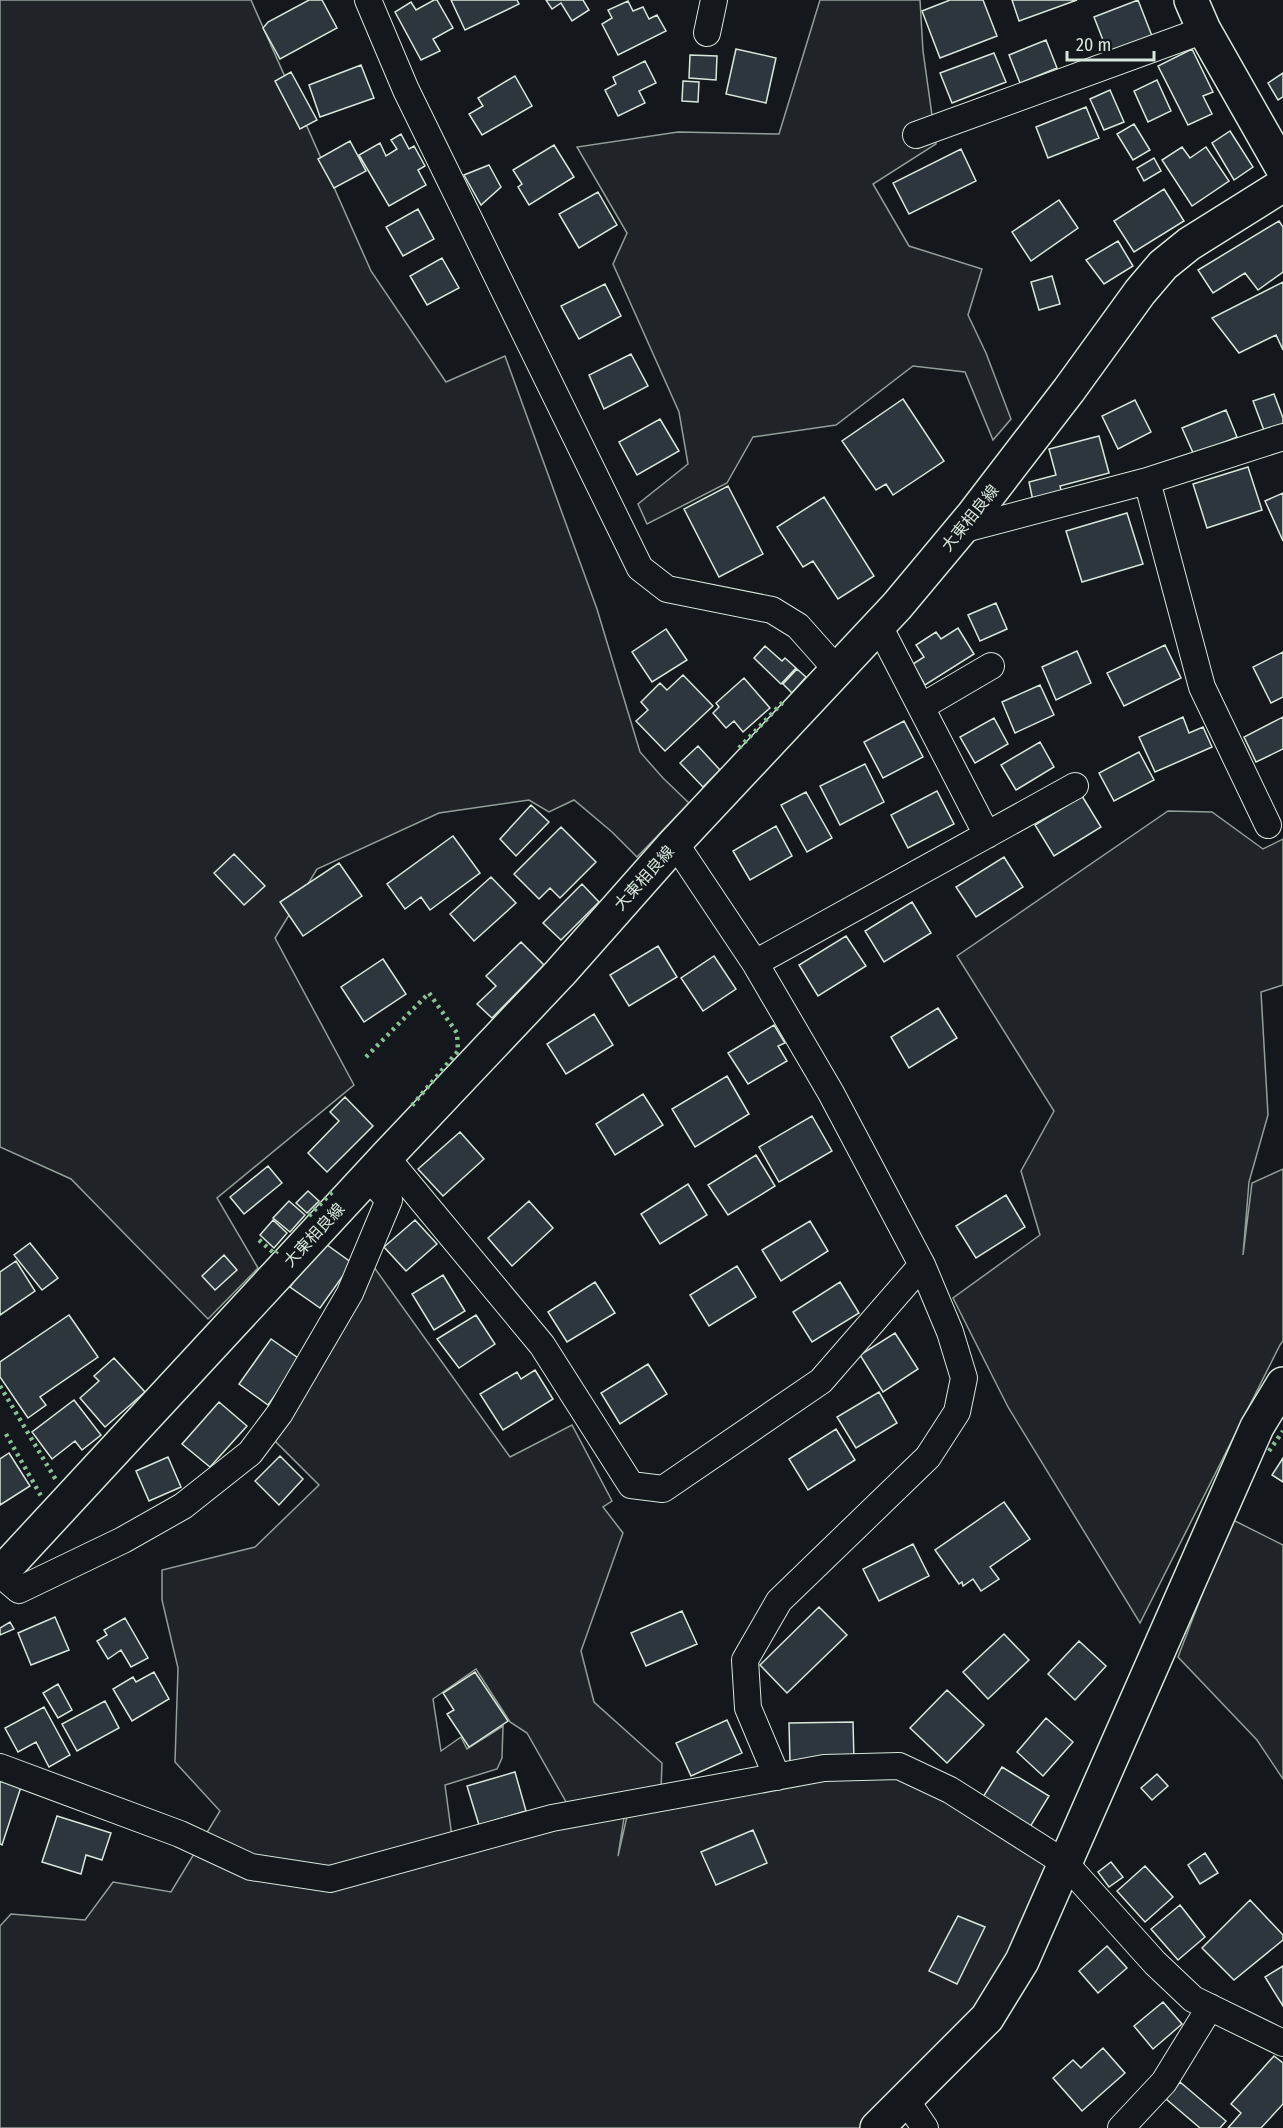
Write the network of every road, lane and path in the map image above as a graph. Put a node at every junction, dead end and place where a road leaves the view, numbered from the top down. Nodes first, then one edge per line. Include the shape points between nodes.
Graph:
1 (368, 0) edge
2 (714, 0) edge
3 (1191, 0) edge
4 (1204, 30) junction
5 (707, 33) dead end
6 (916, 135) dead end
7 (1283, 169) edge
8 (1283, 185) edge
9 (1283, 437) edge
10 (1147, 481) junction
11 (961, 530) junction
12 (879, 626) junction
13 (991, 666) dead end
14 (838, 671) junction
15 (921, 707) junction
16 (1075, 786) dead end
17 (1268, 825) dead end
18 (987, 834) junction
19 (675, 843) junction
20 (755, 963) junction
21 (377, 1167) junction
22 (922, 1265) junction
23 (1283, 1384) edge
24 (0, 1574) edge
25 (0, 1767) edge
26 (777, 1777) junction
27 (1065, 1863) junction
28 (1210, 2007) junction
29 (1283, 2043) edge
30 (906, 2100) junction
31 (877, 2128) edge
32 (925, 2128) edge
33 (1121, 2128) edge

1 - 14 street via 406,90 639,568 667,589 772,610 798,626
2 - 5 street
3 - 4 main road
4 - 6 street
4 - 7 main road
8 - 11 main road, 大東相良線 via 1189,244 1163,265
9 - 10 street
10 - 11 street
10 - 17 street via 1202,687
11 - 12 main road, 大東相良線
12 - 14 main road, 大東相良線
12 - 15 street
13 - 15 street
14 - 19 main road, 大東相良線
15 - 18 street
16 - 18 street
18 - 20 street
19 - 20 street
19 - 21 main road, 大東相良線 via 560,973
20 - 22 street via 831,1093
21 - 22 street via 542,1345 631,1485 663,1489 821,1381
21 - 24 main road, 大東相良線
21 - 24 street via 389,1200 350,1293 280,1413 250,1453 183,1506 123,1540 19,1590
22 - 26 street via 964,1378 957,1412 928,1457 778,1601 745,1660 748,1708
23 - 27 main road via 1257,1427
25 - 26 street via 180,1834 251,1867 330,1879 552,1818
26 - 27 street via 824,1768 899,1766 950,1790
27 - 28 street via 1155,1963 1193,1999
27 - 30 main road via 1022,1961 987,2018
28 - 29 street
28 - 33 street via 1164,2082
30 - 31 main road
30 - 32 street

